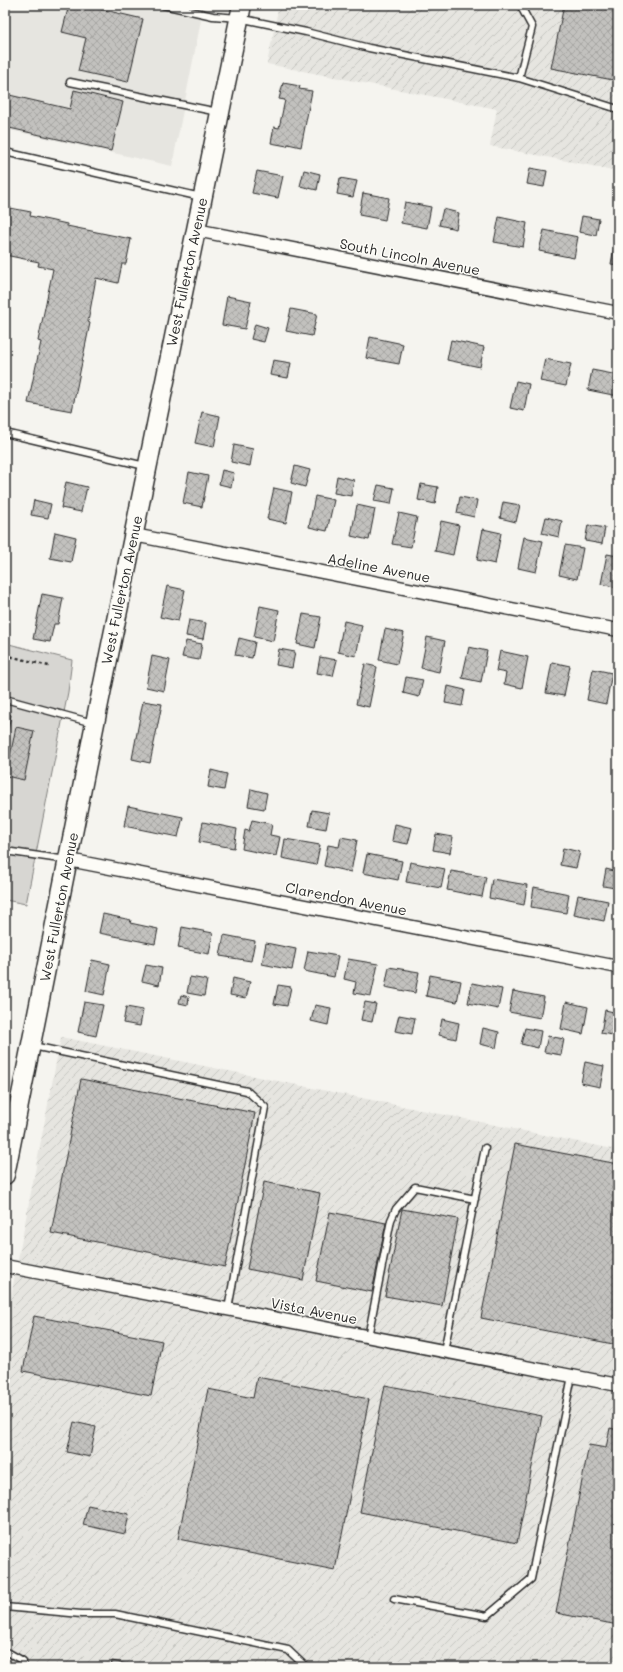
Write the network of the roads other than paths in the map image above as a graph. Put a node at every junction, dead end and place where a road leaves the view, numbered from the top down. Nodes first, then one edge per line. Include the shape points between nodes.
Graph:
1 (163, 5) edge
2 (520, 5) edge
3 (186, 8) edge
4 (241, 12) edge
5 (519, 78) junction
6 (70, 82) dead end
7 (618, 109) edge
8 (220, 113) junction
9 (5, 152) edge
10 (203, 198) junction
11 (196, 230) junction
12 (618, 313) edge
13 (5, 433) edge
14 (147, 467) junction
15 (134, 535) junction
16 (618, 630) edge
17 (5, 699) edge
18 (95, 723) junction
19 (5, 851) edge
20 (69, 860) junction
21 (618, 967) edge
22 (31, 1046) junction
23 (485, 1148) dead end
24 (6, 1164) edge
25 (474, 1199) junction
26 (5, 1266) edge
27 (228, 1310) junction
28 (368, 1337) junction
29 (444, 1351) junction
30 (572, 1376) junction
31 (618, 1385) edge
32 (394, 1599) dead end
33 (5, 1607) edge
34 (5, 1652) edge
35 (23, 1667) edge
36 (306, 1667) edge

1 - 3 lane
2 - 5 lane via 532,27
3 - 4 lane via 213,16
4 - 5 lane via 369,48
4 - 8 street, West Fullerton Avenue
5 - 7 lane
6 - 8 lane
8 - 10 street, West Fullerton Avenue
9 - 10 lane
10 - 11 street, West Fullerton Avenue
11 - 12 street, South Lincoln Avenue
11 - 14 street, West Fullerton Avenue
13 - 14 lane
14 - 15 street, West Fullerton Avenue
15 - 16 street, Adeline Avenue
15 - 18 street, West Fullerton Avenue
17 - 18 lane
18 - 20 street, West Fullerton Avenue
19 - 20 lane
20 - 21 street, Clarendon Avenue
20 - 22 street, West Fullerton Avenue
22 - 24 street, West Fullerton Avenue
22 - 27 lane via 247,1091 265,1107
23 - 25 lane
25 - 28 lane via 414,1187 396,1209 391,1220
25 - 29 lane
26 - 27 street, Vista Avenue
27 - 28 street, Vista Avenue
28 - 29 street, Vista Avenue
29 - 30 street, Vista Avenue
30 - 31 street, Vista Avenue
30 - 32 lane via 531,1579 487,1616
33 - 36 lane via 80,1614 115,1614 288,1650
34 - 35 lane via 23,1661

